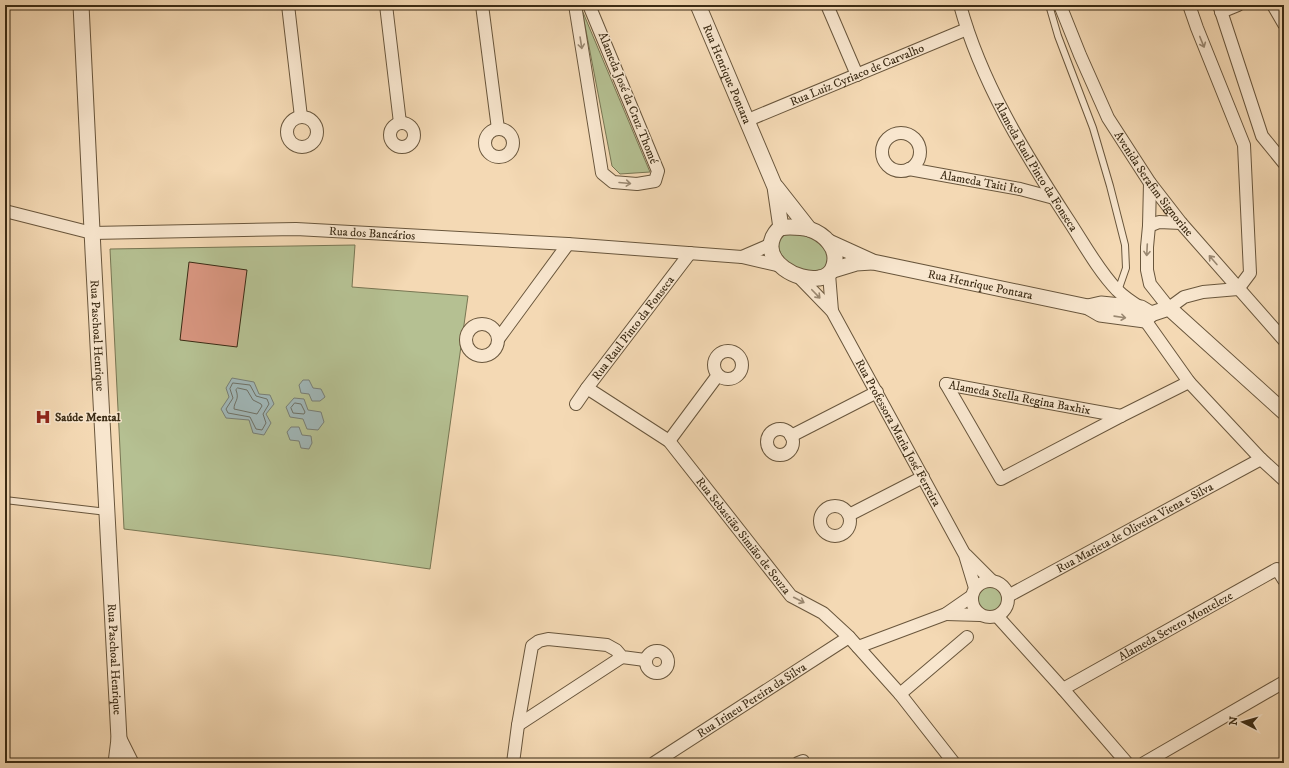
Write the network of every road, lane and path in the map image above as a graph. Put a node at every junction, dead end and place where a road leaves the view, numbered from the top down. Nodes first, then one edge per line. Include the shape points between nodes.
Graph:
1 (81, 5) edge
2 (288, 5) edge
3 (386, 5) edge
4 (482, 5) edge
5 (574, 5) edge
6 (589, 5) edge
7 (698, 5) edge
8 (827, 5) edge
9 (960, 5) edge
10 (1049, 5) edge
11 (1060, 5) edge
12 (1189, 5) edge
13 (1238, 5) edge
14 (1273, 5) edge
15 (1220, 8) edge
16 (1284, 24) edge
17 (966, 29) junction
18 (857, 75) junction
19 (301, 117) dead end
20 (748, 120) junction
21 (400, 123) dead end
22 (498, 129) dead end
23 (1262, 136) junction
24 (1244, 145) junction
25 (1284, 163) edge
26 (909, 169) dead end
27 (1150, 183) junction
28 (775, 187) junction
29 (1054, 198) junction
30 (5, 211) edge
31 (1181, 222) junction
32 (1150, 226) junction
33 (781, 228) junction
34 (809, 229) junction
35 (92, 233) junction
36 (829, 242) junction
37 (568, 244) junction
38 (772, 244) junction
39 (690, 253) junction
40 (742, 257) junction
41 (873, 262) junction
42 (781, 266) junction
43 (831, 272) junction
44 (799, 278) junction
45 (1238, 289) junction
46 (1118, 291) junction
47 (1169, 308) junction
48 (832, 311) junction
49 (1146, 314) junction
50 (498, 338) dead end
51 (1284, 340) edge
52 (718, 375) dead end
53 (1189, 382) junction
54 (587, 388) junction
55 (877, 392) junction
56 (576, 404) dead end
57 (1284, 412) edge
58 (1121, 416) junction
59 (792, 436) dead end
60 (668, 441) junction
61 (1261, 459) junction
62 (923, 477) junction
63 (1284, 480) edge
64 (5, 500) edge
65 (107, 512) junction
66 (849, 515) dead end
67 (965, 555) junction
68 (1284, 580) edge
69 (992, 581) junction
70 (973, 592) junction
71 (1008, 596) junction
72 (946, 614) junction
73 (980, 615) junction
74 (997, 616) junction
75 (849, 637) junction
76 (967, 637) dead end
77 (858, 648) junction
78 (622, 657) junction
79 (645, 660) dead end
80 (1284, 682) edge
81 (1063, 689) junction
82 (900, 694) junction
83 (518, 725) junction
84 (119, 739) junction
85 (116, 763) edge
86 (130, 763) edge
87 (513, 763) edge
88 (654, 763) edge
89 (798, 763) edge
90 (802, 763) edge
91 (954, 763) edge
92 (1127, 763) edge
93 (1144, 763) edge

1 - 35 street, Rua Paschoal Henrique
2 - 19 street
3 - 21 street
4 - 22 street
5 -> 6 street, Alameda José da Cruz Thomé via 602,174 613,182 637,184 655,181 658,171
7 - 20 street, Rua Henrique Pontara
8 - 18 street
9 - 17 street, Alameda Raul Pinto da Fonseca
10 - 46 lane via 1093,128 1125,245 1126,268
11 - 27 street, Avenida Serafim Signorine via 1108,118
12 -> 24 street
13 - 15 street
14 - 16 street
15 - 23 street
17 - 18 street, Rua Luiz Cyriaco de Carvalho
17 - 29 street, Alameda Raul Pinto da Fonseca via 992,90
18 - 20 street, Rua Luiz Cyriaco de Carvalho
20 - 28 street, Rua Henrique Pontara
23 - 24 street
23 - 25 street
24 - 45 street via 1250,273
26 - 29 street, Alameda Taiti Ito via 1020,189
27 - 31 street, Avenida Serafim Signorine
27 - 32 street
28 - 33 street, Rua Henrique Pontara
28 - 34 street, Rua Henrique Pontara
29 - 46 street, Alameda Raul Pinto da Fonseca
30 - 35 street, Rua dos Bancários
31 - 32 street via 1159,222
45 -> 31 street, Avenida Serafim Signorine
32 -> 47 street via 1147,247 1150,284
33 - 34 street
33 - 38 street via 774,235
34 - 36 street
35 - 37 street, Rua dos Bancários via 296,229
35 - 65 street, Rua Paschoal Henrique
36 - 41 street, Rua Henrique Pontara
36 - 43 street via 835,262
37 - 39 street, Rua dos Bancários
37 - 50 street
38 - 40 street, Rua dos Bancários
38 - 42 street
39 - 40 street, Rua dos Bancários
39 - 54 street, Rua Raul Pinto da Fonseca
40 - 42 street, Rua dos Bancários
41 - 43 street, Rua Henrique Pontara via 856,263
41 - 49 street, Rua Henrique Pontara via 1088,307 1100,314
42 - 44 street
43 - 44 street via 815,279
43 - 48 street, Rua Professora Maria José Ferreira
44 -> 48 street, Rua Professora Maria José Ferreira
45 - 47 street via 1197,293 1184,297
45 - 51 street, Avenida Serafim Signorine
46 - 49 street, Alameda Raul Pinto da Fonseca
47 - 49 street
47 - 57 street
48 - 55 street, Rua Professora Maria José Ferreira
49 - 53 street, Alameda Raul Pinto da Fonseca
52 - 60 street
53 - 58 street, Alameda Stella Regina Baxhix
53 - 61 street, Alameda Raul Pinto da Fonseca
54 - 56 street, Rua Raul Pinto da Fonseca
54 - 60 street, Rua Sebastião Simião de Souza
55 - 59 street
55 - 62 street, Rua Professora Maria José Ferreira
58 - 58 street, Alameda Stella Regina Baxhix via 1001,479 946,384 954,386
60 -> 75 street, Rua Sebastião Simião de Souza via 791,596 823,613
61 - 63 street, Alameda Raul Pinto da Fonseca
61 - 71 street, Rua Marieta de Oliveira Viena e Silva
62 - 66 street
62 - 67 street, Rua Professora Maria José Ferreira
64 - 65 lane
65 - 84 street, Rua Paschoal Henrique
67 - 69 street, Rua Professora Maria José Ferreira
67 - 70 street, Rua Professora Maria José Ferreira
68 - 81 street, Alameda Severo Monteleze via 1277,569
69 - 70 street via 985,581
69 - 71 street via 1002,586
70 - 72 street
70 - 73 street via 973,607
71 - 74 street via 1006,608
72 - 73 street
72 - 77 street
73 - 74 street via 991,618
74 - 81 street
75 - 77 street, Rua Sebastião Simião de Souza
75 - 88 street, Rua Irineu Pereira da Silva
76 - 82 street
77 - 82 street, Rua Sebastião Simião de Souza
78 - 79 street
78 - 83 street
78 - 83 street via 607,645 548,639 539,641 532,646 529,657
80 - 93 street
81 - 92 street
82 - 91 street, Rua Sebastião Simião de Souza
83 - 87 street
84 - 85 street, Rua Paschoal Henrique
84 - 86 street, Rua Paschoal Henrique
89 - 90 street via 803,761

